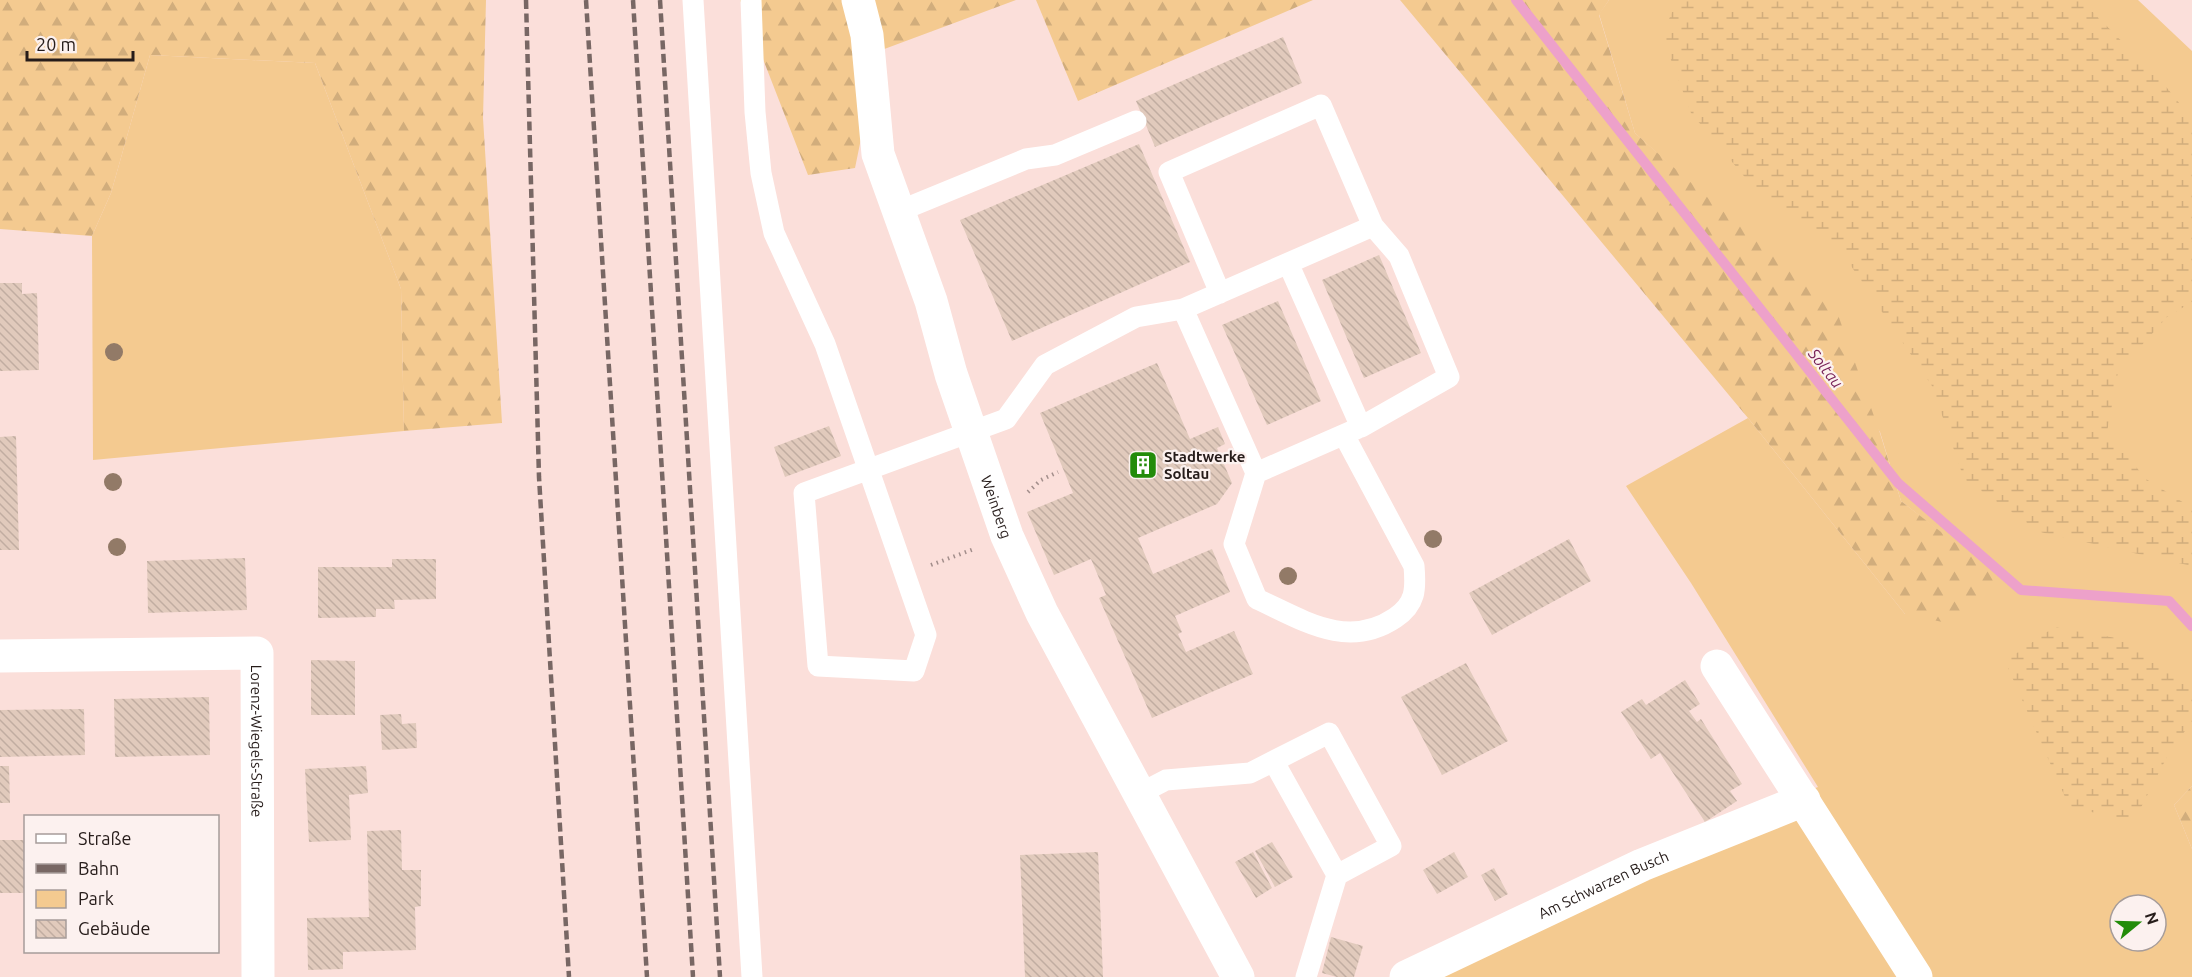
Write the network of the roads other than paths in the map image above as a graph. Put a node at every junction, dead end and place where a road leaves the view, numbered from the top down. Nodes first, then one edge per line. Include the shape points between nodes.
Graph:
1 (693, 0) edge
2 (751, 0) edge
3 (858, 0) edge
4 (1136, 121) dead end
5 (897, 212) junction
6 (1373, 226) junction
7 (1288, 263) junction
8 (1221, 292) junction
9 (1184, 309) junction
10 (1352, 431) junction
11 (972, 432) junction
12 (868, 471) junction
13 (1256, 473) junction
14 (0, 656) edge
15 (1718, 666) dead end
16 (1274, 762) junction
17 (1140, 794) junction
18 (1804, 800) junction
19 (1337, 875) junction
20 (258, 977) edge
21 (752, 977) edge
22 (1238, 977) edge
23 (1306, 977) edge
24 (1406, 977) edge
25 (1916, 977) edge

1 - 21 lane
2 - 12 lane via 761,173 774,233 825,344
3 - 5 street, Weinberg via 867,35 878,154
4 - 5 lane via 1055,155 1026,159
5 - 11 street, Weinberg via 931,301
6 - 7 lane
6 - 8 lane via 1321,105 1169,172
6 - 10 lane via 1400,256 1449,377
7 - 8 lane
7 - 10 lane
8 - 9 lane
9 - 11 lane via 1136,317 1045,365 1006,419
9 - 13 lane
10 - 13 lane
10 - 13 lane via 1414,566 1417,590 1404,612 1380,628 1350,634 1317,627 1257,599 1234,544
11 - 12 lane
11 - 17 street, Weinberg via 1024,575
12 - 12 lane via 926,635 914,671 818,666 804,494
14 - 20 street, Lorenz-Wiegels-Straße via 257,653
15 - 18 street
16 - 17 lane via 1250,773 1166,780
16 - 19 lane
16 - 19 lane via 1329,734 1341,754 1391,846
17 - 22 street, Weinberg
18 - 24 street, Am Schwarzen Busch via 1642,865
18 - 25 street
19 - 23 lane

